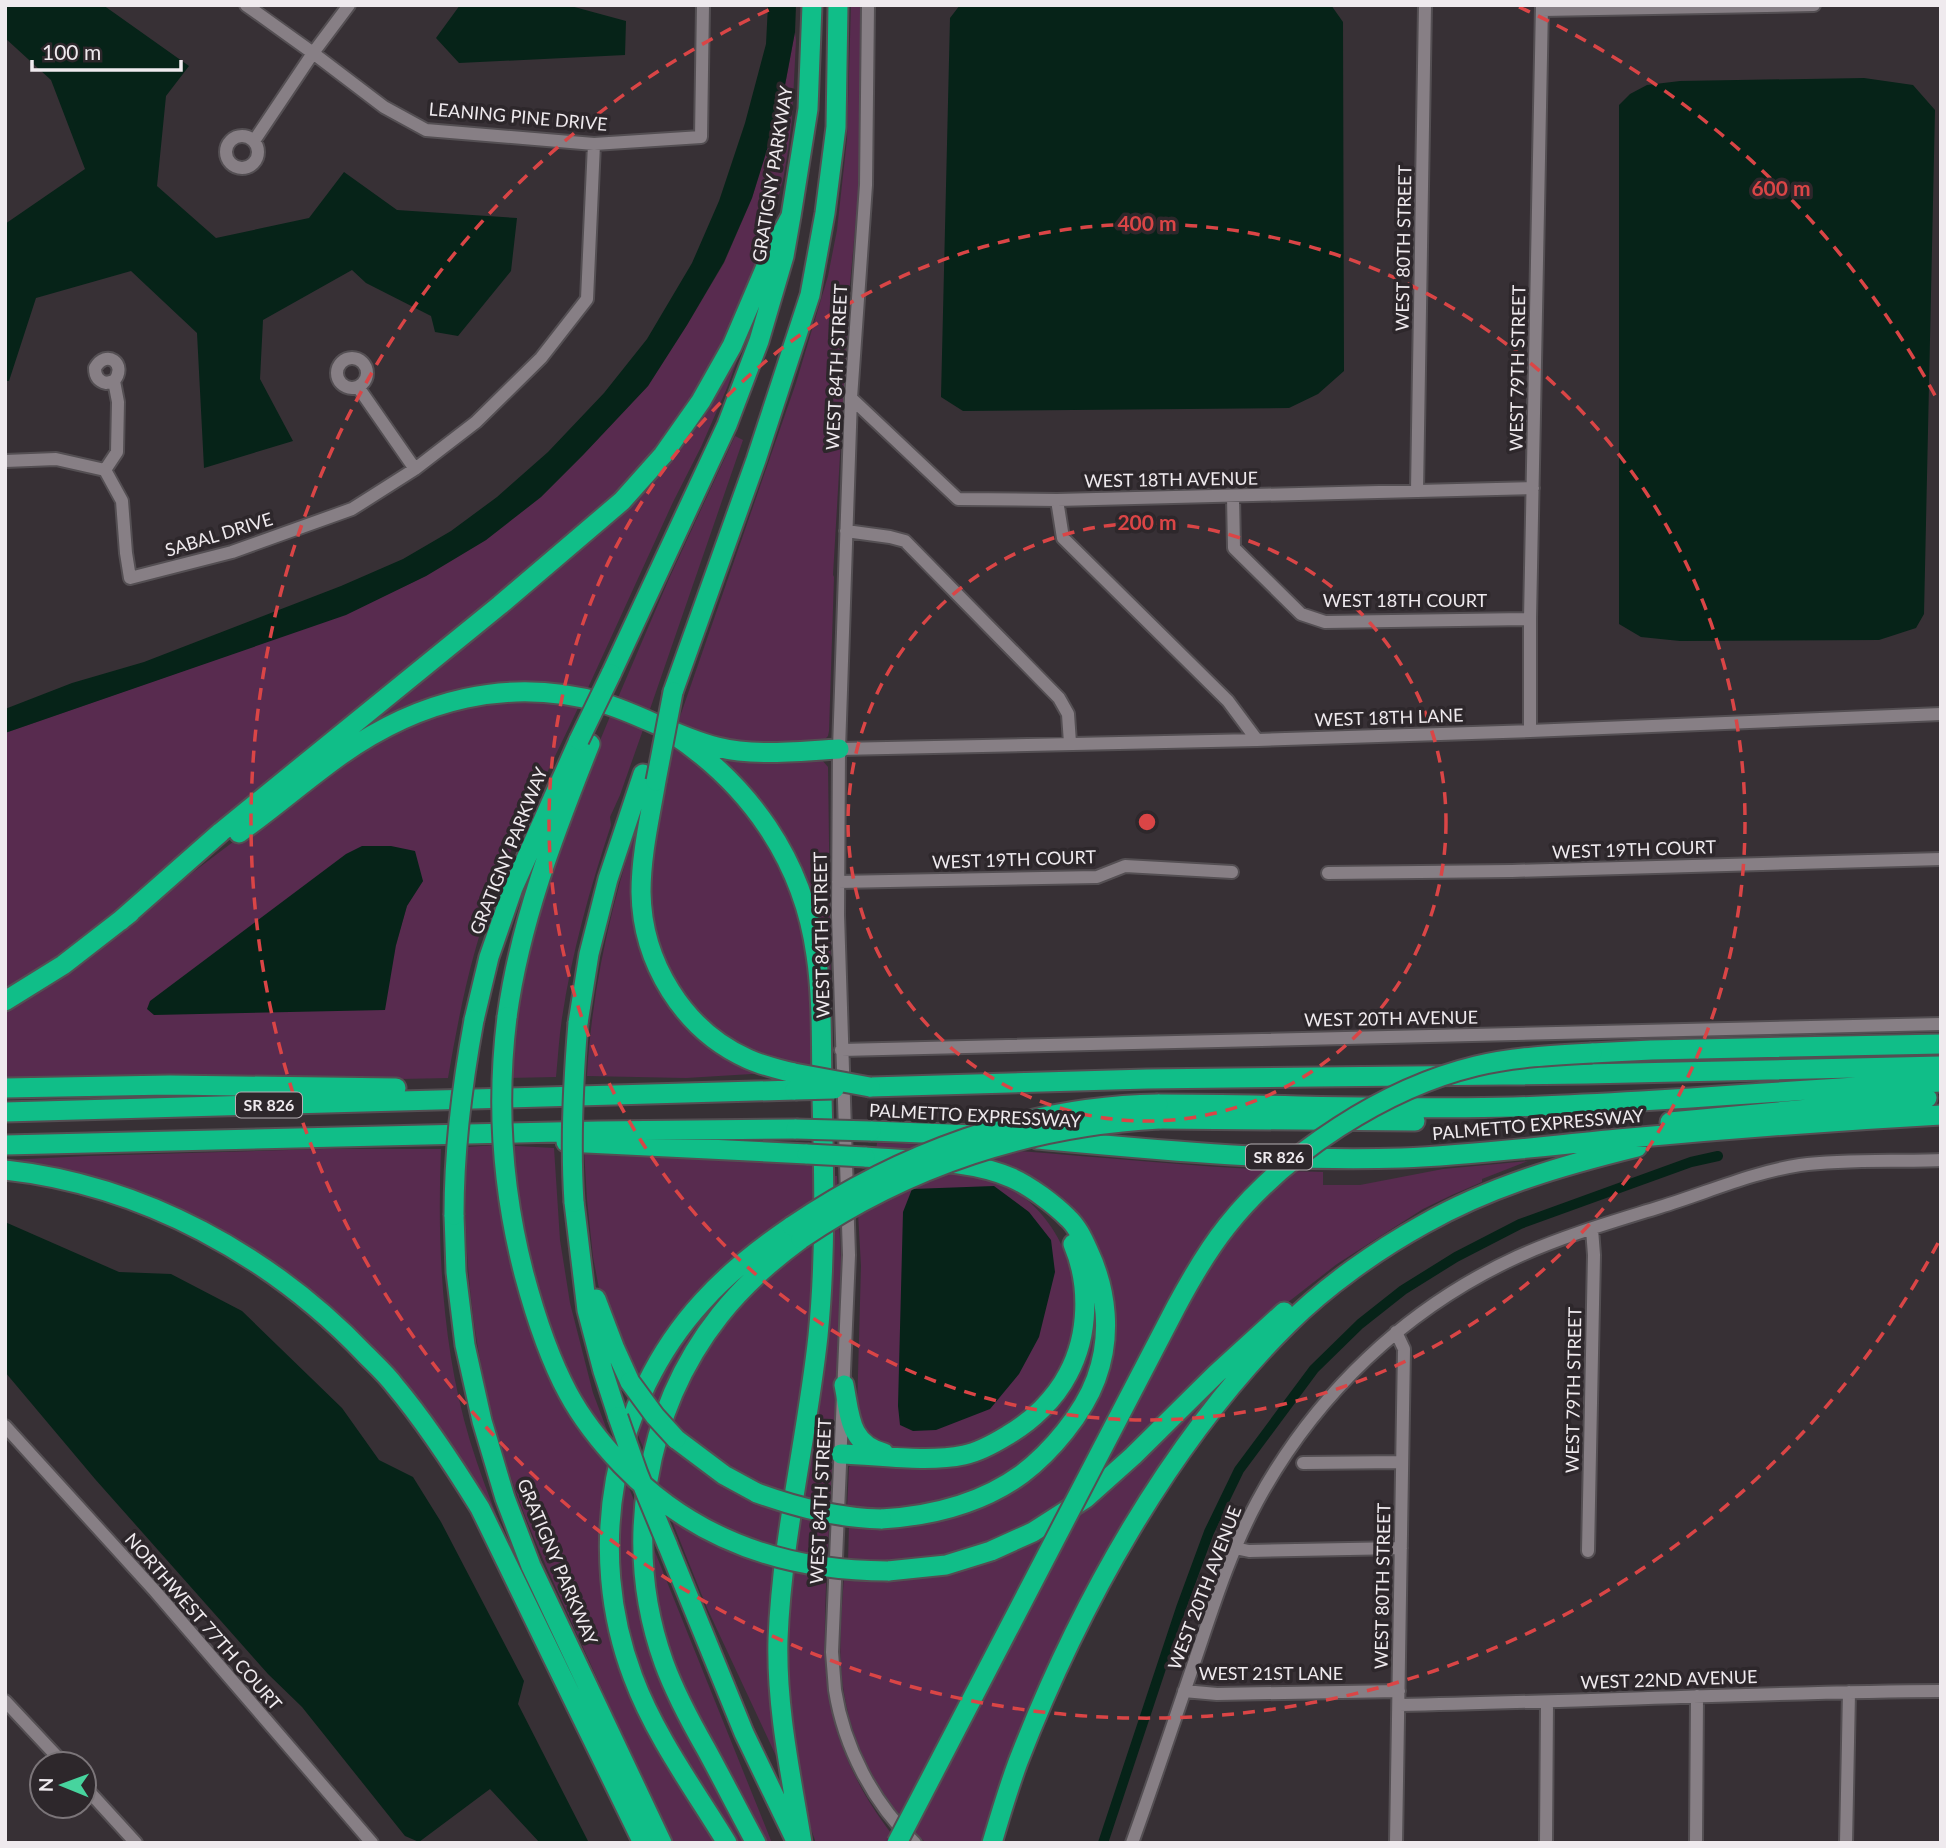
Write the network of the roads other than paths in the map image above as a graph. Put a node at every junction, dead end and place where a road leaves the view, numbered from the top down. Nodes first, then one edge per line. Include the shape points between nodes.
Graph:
1 (246, 5) edge
2 (349, 5) edge
3 (703, 5) edge
4 (812, 5) edge
5 (838, 5) edge
6 (868, 5) edge
7 (1425, 5) edge
8 (1814, 5) edge
9 (1542, 8) edge
10 (313, 53) junction
11 (254, 141) dead end
12 (594, 144) junction
13 (791, 216) junction
14 (114, 381) dead end
15 (358, 387) dead end
16 (851, 398) junction
17 (5, 461) edge
18 (415, 469) junction
19 (105, 470) junction
20 (1533, 488) junction
21 (1417, 491) junction
22 (1233, 496) junction
23 (1058, 500) junction
24 (846, 531) junction
25 (1530, 619) junction
26 (1941, 714) edge
27 (1530, 731) junction
28 (670, 732) junction
29 (1257, 740) junction
30 (585, 742) junction
31 (1070, 743) junction
32 (839, 749) junction
33 (650, 778) junction
34 (1941, 859) edge
35 (1232, 872) dead end
36 (1328, 873) dead end
37 (838, 882) junction
38 (120, 921) junction
39 (5, 1001) edge
40 (1941, 1024) edge
41 (1941, 1044) edge
42 (841, 1050) junction
43 (1941, 1066) edge
44 (794, 1082) junction
45 (1941, 1082) edge
46 (5, 1088) edge
47 (533, 1097) junction
48 (1934, 1098) edge
49 (5, 1112) edge
50 (1158, 1112) junction
51 (1941, 1115) edge
52 (796, 1124) junction
53 (871, 1125) junction
54 (489, 1133) junction
55 (1685, 1133) junction
56 (5, 1134) edge
57 (5, 1145) edge
58 (1941, 1160) edge
59 (5, 1170) edge
60 (1033, 1190) junction
61 (1592, 1229) junction
62 (796, 1232) junction
63 (579, 1257) junction
64 (1353, 1270) junction
65 (1396, 1332) junction
66 (844, 1385) junction
67 (5, 1426) edge
68 (841, 1454) junction
69 (895, 1456) junction
70 (1402, 1462) junction
71 (1303, 1463) dead end
72 (1235, 1548) junction
73 (1401, 1548) junction
74 (1588, 1551) dead end
75 (1184, 1691) junction
76 (1399, 1691) junction
77 (1941, 1691) edge
78 (1849, 1692) junction
79 (1697, 1696) junction
80 (5, 1700) edge
81 (1547, 1702) junction
82 (1399, 1705) junction
83 (51, 1750) edge
84 (98, 1801) edge
85 (136, 1843) edge
86 (372, 1843) edge
87 (643, 1843) edge
88 (662, 1843) edge
89 (727, 1843) edge
90 (756, 1843) edge
91 (799, 1843) edge
92 (897, 1843) edge
93 (915, 1843) edge
94 (992, 1843) edge
95 (1132, 1843) edge
96 (1396, 1843) edge
97 (1546, 1843) edge
98 (1696, 1843) edge
99 (1846, 1843) edge

1 - 10 street, LEANING PINE DRIVE
2 - 10 street
3 - 12 street, LEANING PINE DRIVE via 701,137
4 - 13 highway, GRATIGNY PARKWAY via 808,109
5 - 33 highway, bridge via 836,127 810,295 673,692
6 - 16 street, WEST 84TH STREET via 866,185
7 - 21 street, WEST 80TH STREET
8 - 9 street
9 - 20 street, WEST 79TH STREET
10 - 11 street
10 - 12 street, LEANING PINE DRIVE via 384,107 426,130
12 - 18 street, SABAL DRIVE via 587,299 523,377 476,422
13 - 30 highway, GRATIGNY PARKWAY, bridge via 759,341 727,425 611,674
13 - 38 highway via 732,346 701,401 663,455 622,501
14 - 19 street via 117,452
15 - 18 street
16 - 23 street, WEST 18TH AVENUE via 957,499
16 - 24 street, WEST 84TH STREET
17 - 19 street via 56,459
18 - 19 street, SABAL DRIVE via 352,509 232,552 130,578 122,500
20 - 21 street, WEST 18TH AVENUE
20 - 25 street, WEST 79TH STREET
21 - 22 street, WEST 18TH AVENUE
22 - 23 street, WEST 18TH AVENUE
22 - 25 street, WEST 18TH COURT via 1234,548 1301,614 1325,622
23 - 29 street via 1063,538 1228,701
24 - 31 street via 905,541 1059,698 1068,714
24 - 32 street, WEST 84TH STREET
25 - 27 street, WEST 79TH STREET
26 - 27 street, WEST 18TH LANE
27 - 29 street, WEST 18TH LANE
28 - 32 highway via 736,751
28 - 38 highway via 616,708 546,693 490,693 438,705 386,727 348,750
28 - 91 highway via 726,775 778,841 797,880 817,956 822,1286 778,1642 784,1734
29 - 31 street, WEST 18TH LANE
30 - 64 highway, bridge via 537,884 515,967 502,1070 504,1174 521,1263 554,1362 580,1413 650,1492 720,1537 774,1558 811,1566 888,1571 946,1565 991,1551 1033,1532 1086,1498 1288,1308
30 - 88 highway, GRATIGNY PARKWAY, bridge via 513,888 489,957 459,1113 454,1165 456,1272 482,1421 505,1498 531,1566
31 - 32 street, WEST 18TH LANE
32 - 37 street, WEST 84TH STREET
33 - 44 highway via 641,890 644,924 656,965 678,1002 711,1036
33 - 63 highway, bridge via 608,878 578,1023 571,1145
34 - 36 street, WEST 19TH COURT
35 - 37 street, WEST 19TH COURT via 1125,866 1097,877
37 - 42 street, WEST 84TH STREET
38 - 39 highway via 63,965
40 - 42 street, WEST 20TH AVENUE
41 - 92 highway, bridge via 1522,1058 1432,1080 1392,1097 1312,1146 1277,1173 1229,1223 1202,1260
42 - 66 street, WEST 84TH STREET via 849,1255
43 - 44 highway, PALMETTO EXPRESSWAY, bridge via 870,1087
44 - 47 highway, SR 826
45 - 50 highway via 1592,1104
46 - 47 highway via 492,1087
47 - 49 highway, SR 826
48 - 50 highway via 1528,1119 1377,1122
48 - 53 highway via 1495,1141 1374,1147 1242,1145 998,1125
50 - 62 highway, bridge via 974,1152
51 - 55 highway, PALMETTO EXPRESSWAY / SR 826
52 - 53 highway, PALMETTO EXPRESSWAY / SR 826, bridge
52 - 54 highway, PALMETTO EXPRESSWAY / SR 826
52 - 56 highway via 656,1119
53 - 55 highway, PALMETTO EXPRESSWAY / SR 826 via 1332,1159 1464,1154
54 - 57 highway, PALMETTO EXPRESSWAY / SR 826
54 - 60 highway, bridge via 585,1144 960,1165 1012,1178
55 - 64 highway via 1494,1191 1426,1223
58 - 61 street, WEST 20TH AVENUE via 1793,1166
59 - 87 highway via 82,1185 141,1204 243,1253 341,1329 394,1384 480,1508
60 - 63 highway, bridge via 1069,1219 1095,1265 1106,1318 1096,1380 1076,1417 1023,1474 993,1492 929,1513 881,1519 826,1514 757,1493 724,1475 676,1439 630,1382
60 - 69 highway via 1064,1226 1081,1266 1084,1315 1068,1374 1047,1403 996,1442 965,1455
61 - 65 street, WEST 20TH AVENUE via 1481,1275
61 - 74 street, WEST 79TH STREET
62 - 89 highway via 748,1259 710,1293 664,1353 630,1425 610,1513 611,1585 625,1655 652,1719
62 - 90 highway via 719,1316 696,1351 660,1430 645,1501 644,1571 660,1652 683,1707
63 - 91 highway, bridge via 603,1371 638,1474 744,1733
64 - 94 highway via 1290,1322 1246,1368 1137,1519 1055,1673
65 - 70 street, WEST 80TH STREET via 1404,1349
65 - 72 street, WEST 20TH AVENUE via 1343,1381 1306,1426 1262,1492
66 - 68 street, WEST 84TH STREET
66 - 69 highway via 855,1433 873,1450
67 - 86 street, NORTHWEST 77TH COURT via 155,1591
68 - 69 highway
68 - 93 street, WEST 84TH STREET via 832,1652 835,1690 857,1763 872,1791
70 - 71 street
70 - 73 street, WEST 80TH STREET
72 - 73 street
72 - 75 street, WEST 20TH AVENUE
73 - 76 street, WEST 80TH STREET
75 - 76 street, WEST 21ST LANE
75 - 95 street
76 - 82 street, WEST 80TH STREET
77 - 78 street, WEST 22ND AVENUE
78 - 79 street, WEST 22ND AVENUE
78 - 99 street
79 - 81 street, WEST 22ND AVENUE
79 - 98 street
80 - 83 street
81 - 82 street, WEST 22ND AVENUE
81 - 97 street
82 - 96 street, WEST 80TH STREET
84 - 85 street

